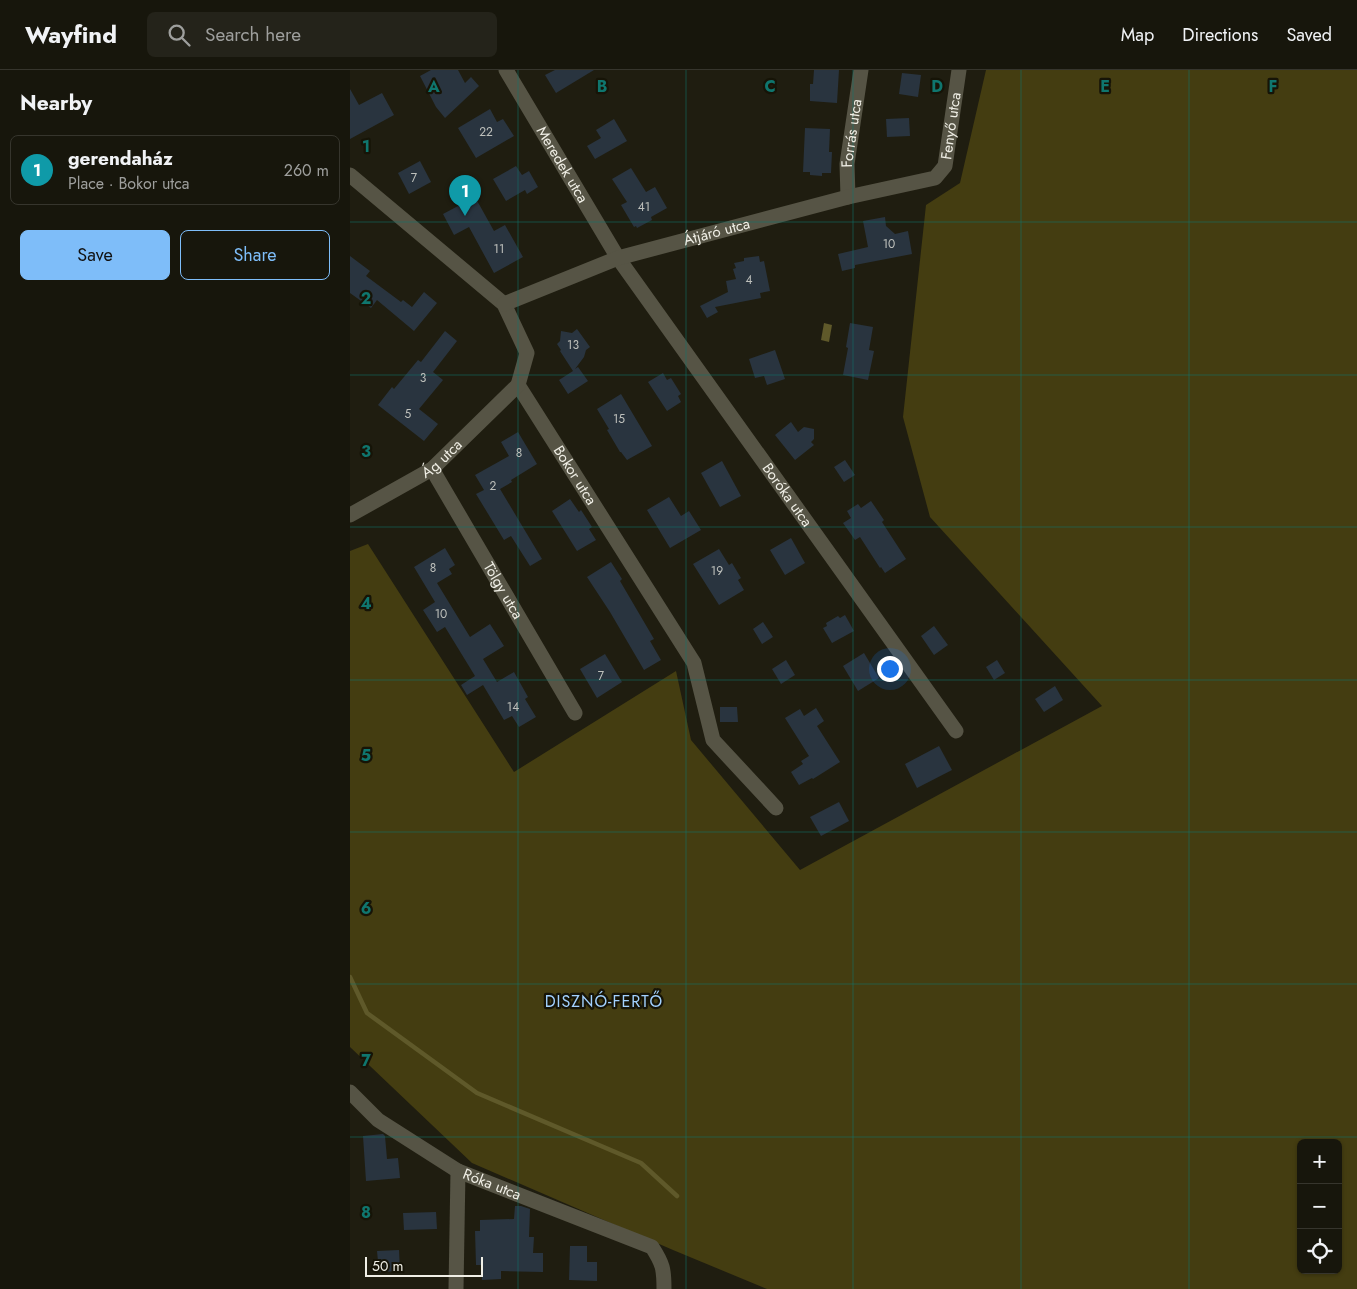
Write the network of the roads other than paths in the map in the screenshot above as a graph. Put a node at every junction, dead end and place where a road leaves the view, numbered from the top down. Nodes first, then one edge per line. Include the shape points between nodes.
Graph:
1 (506, 70) edge
2 (861, 70) edge
3 (959, 70) edge
4 (350, 175) edge
5 (935, 178) joint
6 (848, 197) junction
7 (618, 258) junction
8 (504, 304) junction
9 (518, 385) junction
10 (432, 469) junction
11 (350, 515) edge
12 (575, 713) dead end
13 (956, 731) dead end
14 (776, 808) dead end
15 (350, 1092) edge
16 (458, 1172) junction
17 (456, 1289) edge
18 (664, 1289) edge

1 - 7 street, Meredek utca
2 - 6 street, Forrás utca via 847,164
3 - 5 street, Fenyő utca via 945,166
4 - 8 street
5 - 6 street, Átjáró utca
6 - 7 street, Átjáró utca
7 - 8 street, Átjáró utca
7 - 13 street, Boróka utca
8 - 9 street via 527,353
9 - 10 street, Ág utca
9 - 14 street, Bokor utca via 694,663 713,740
10 - 11 street, Ág utca
10 - 12 street, Tölgy utca
15 - 16 street, Róka utca via 378,1120
16 - 17 street
16 - 18 street, Róka utca via 652,1247 661,1260

